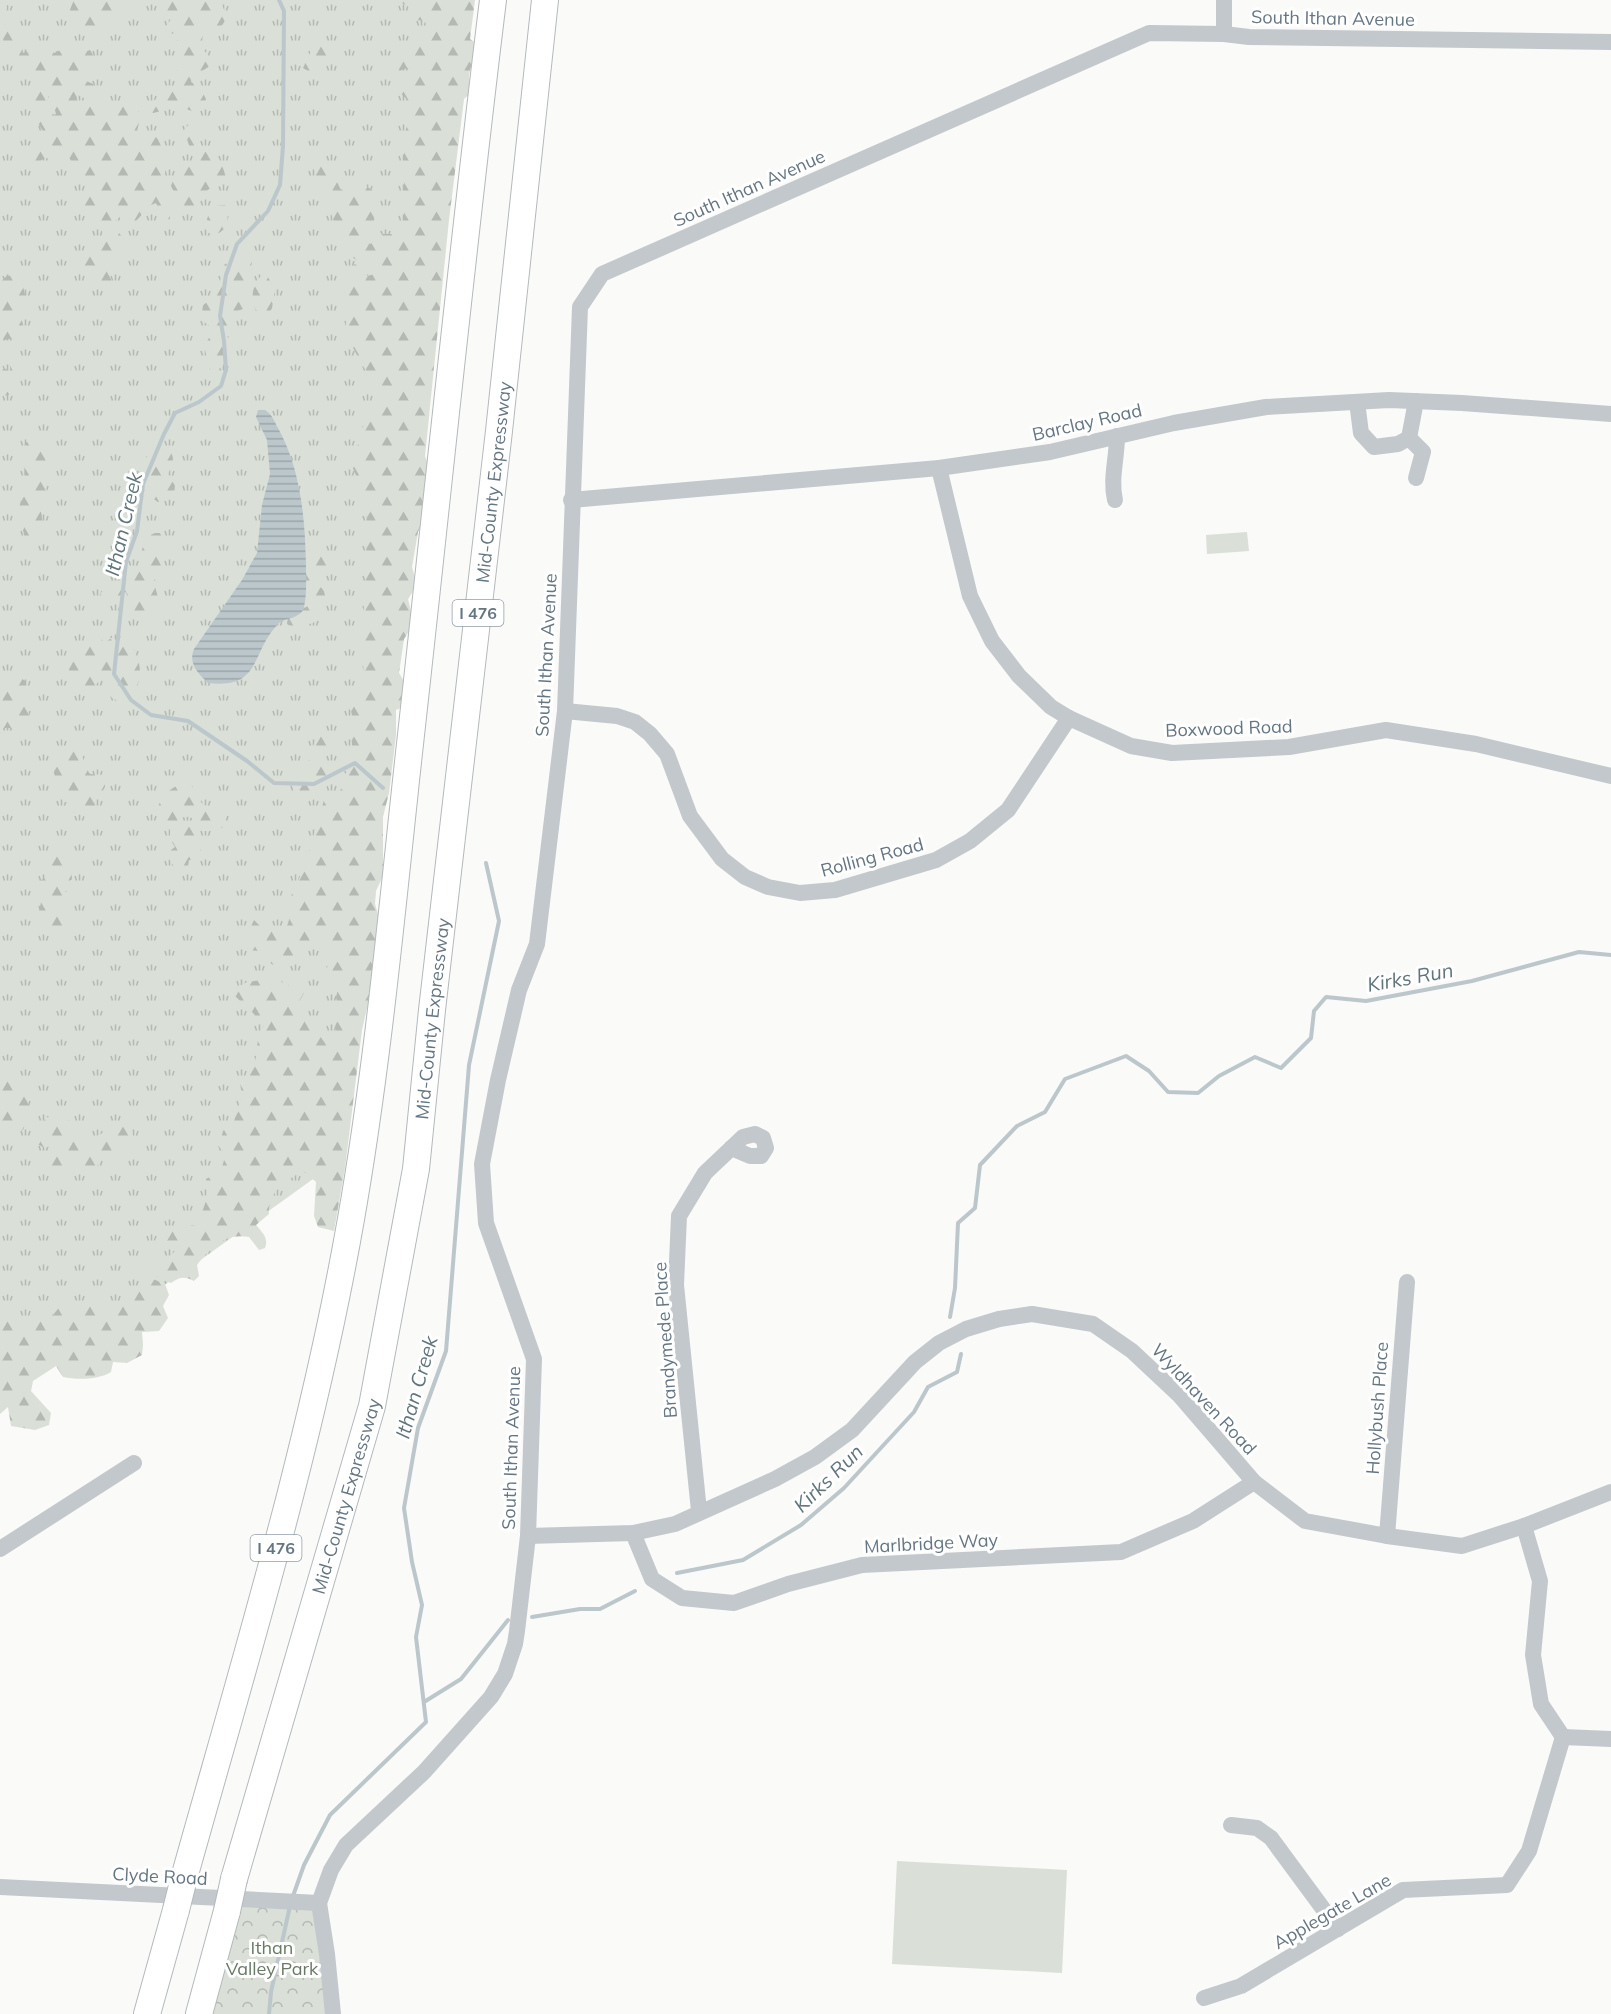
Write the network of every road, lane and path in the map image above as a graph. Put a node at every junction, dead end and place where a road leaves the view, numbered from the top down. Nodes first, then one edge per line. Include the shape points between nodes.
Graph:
1 (493, 0) edge
2 (545, 0) edge
3 (1224, 0) edge
4 (1224, 34) junction
5 (1611, 42) edge
6 (1416, 401) junction
7 (1357, 402) junction
8 (1611, 414) edge
9 (1117, 436) junction
10 (1409, 438) junction
11 (939, 468) junction
12 (1416, 478) dead end
13 (571, 500) junction
14 (1115, 500) dead end
15 (564, 711) junction
16 (1069, 718) junction
17 (1611, 776) edge
18 (730, 1148) dead end
19 (1407, 1282) dead end
20 (134, 1463) dead end
21 (1254, 1482) junction
22 (1611, 1492) edge
23 (699, 1511) junction
24 (1524, 1526) junction
25 (633, 1533) junction
26 (528, 1536) junction
27 (1387, 1536) junction
28 (0, 1549) edge
29 (1563, 1737) junction
30 (1611, 1739) edge
31 (1231, 1825) dead end
32 (0, 1887) edge
33 (319, 1903) junction
34 (1338, 1929) junction
35 (1204, 1998) dead end
36 (147, 2014) edge
37 (199, 2014) edge
38 (333, 2014) edge

1 - 36 highway, I 476, bridge via 396,884 352,1214 311,1418
2 - 37 highway, Mid-County Expressway / I 476, bridge via 416,1169 372,1406 234,1880
3 - 4 street
4 - 5 street, South Ithan Avenue
4 - 13 street, South Ithan Avenue via 1149,33 602,274 580,307
6 - 7 street, Barclay Road
6 - 8 street, Barclay Road
6 - 10 street
7 - 9 street, Barclay Road via 1266,407
7 - 10 street via 1361,433 1374,447 1398,444
9 - 11 street, Barclay Road via 1050,453
9 - 14 street via 1112,486
10 - 12 street via 1423,452
11 - 13 street, Barclay Road
11 - 16 street, Boxwood Road via 970,596 992,641 1018,676
13 - 15 street, South Ithan Avenue
15 - 16 street, Rolling Road via 616,716 635,722 667,754 690,816 722,859 768,887 800,893 835,890 936,860 970,841 1008,810
15 - 26 street, South Ithan Avenue via 537,944 519,990 482,1164 486,1223 534,1359
16 - 17 street, Boxwood Road via 1131,746 1172,753 1289,747 1386,730 1476,744
18 - 23 street, Brandymede Place via 705,1173 679,1216 676,1285
19 - 27 street, Hollybush Place
20 - 28 street
21 - 23 street, Wyldhaven Road via 1180,1396 1132,1351 1093,1324 1032,1314 966,1329 939,1343 915,1362 852,1430 815,1457 775,1479
21 - 25 street, Marlbridge Way via 1193,1521 1121,1552 862,1565 788,1584 735,1603 682,1598 652,1579
21 - 27 street, Wyldhaven Road via 1305,1521
22 - 24 street, Wyldhaven Road
23 - 25 street, Wyldhaven Road via 675,1524
24 - 27 street, Wyldhaven Road via 1462,1546
24 - 29 street via 1540,1581 1533,1655 1541,1704
25 - 26 street, Wyldhaven Road
26 - 33 street, South Ithan Avenue via 515,1644 505,1674 491,1697 424,1772 346,1845 331,1870
29 - 30 street
29 - 34 street, Applegate Lane via 1529,1851 1507,1885 1403,1890
31 - 34 street via 1257,1828 1271,1838
32 - 33 street, Clyde Road
33 - 38 street, South Ithan Avenue
34 - 35 street, Applegate Lane via 1241,1986

